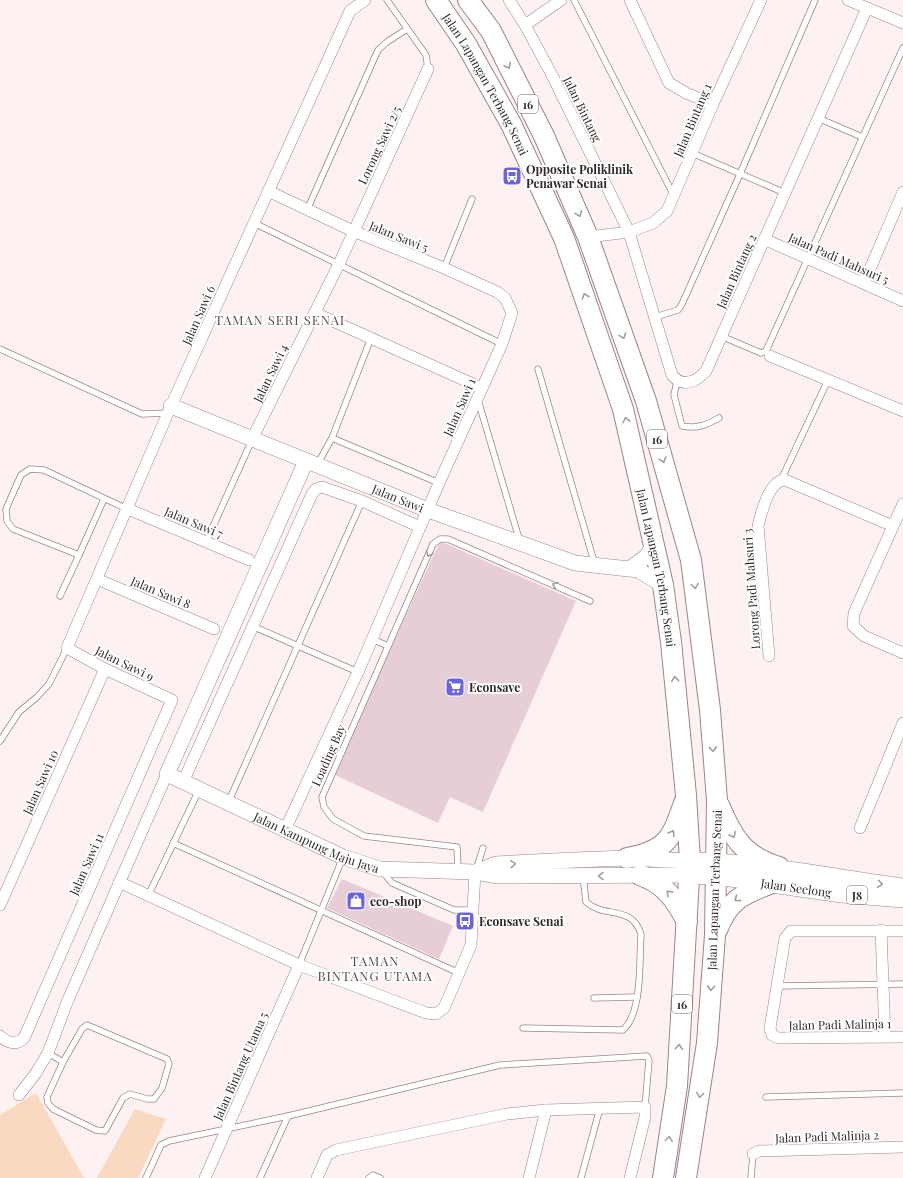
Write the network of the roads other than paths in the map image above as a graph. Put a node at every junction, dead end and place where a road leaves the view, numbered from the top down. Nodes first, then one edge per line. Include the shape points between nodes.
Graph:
1 (365, 0) edge
2 (387, 0) edge
3 (436, 0) edge
4 (468, 0) edge
5 (509, 0) edge
6 (560, 0) edge
7 (574, 0) edge
8 (630, 0) edge
9 (761, 0) edge
10 (815, 0) edge
11 (848, 0) edge
12 (867, 8) junction
13 (903, 23) edge
14 (525, 25) junction
15 (408, 29) junction
16 (903, 48) edge
17 (428, 69) joint
18 (713, 104) junction
19 (818, 118) junction
20 (862, 137) junction
21 (692, 153) junction
22 (740, 174) junction
23 (268, 191) junction
24 (903, 192) edge
25 (785, 193) junction
26 (674, 196) junction
27 (472, 199) dead end
28 (307, 210) junction
29 (254, 223) junction
30 (353, 231) junction
31 (629, 232) junction
32 (588, 237) junction
33 (764, 239) junction
34 (809, 259) junction
35 (339, 264) junction
36 (444, 268) junction
37 (864, 283) junction
38 (903, 301) edge
39 (315, 313) junction
40 (512, 313) joint
41 (655, 317) junction
42 (721, 336) junction
43 (371, 338) junction
44 (502, 344) junction
45 (0, 349) edge
46 (770, 356) dead end
47 (538, 369) dead end
48 (828, 380) junction
49 (677, 381) junction
50 (479, 393) junction
51 (170, 410) junction
52 (903, 411) edge
53 (719, 418) dead end
54 (332, 438) junction
55 (252, 439) junction
56 (311, 463) junction
57 (781, 480) junction
58 (439, 483) junction
59 (104, 499) junction
60 (362, 502) junction
61 (903, 504) edge
62 (128, 509) junction
63 (428, 510) junction
64 (893, 526) junction
65 (420, 527) junction
66 (206, 542) junction
67 (654, 543) junction
68 (520, 544) junction
69 (79, 555) junction
70 (249, 560) dead end
71 (595, 565) junction
72 (631, 568) junction
73 (97, 579) junction
74 (663, 585) junction
75 (60, 596) dead end
76 (590, 601) dead end
77 (252, 626) junction
78 (214, 629) dead end
79 (372, 639) junction
80 (298, 646) junction
81 (388, 646) junction
82 (67, 648) junction
83 (903, 653) edge
84 (768, 656) dead end
85 (105, 669) junction
86 (358, 672) junction
87 (172, 700) joint
88 (903, 723) edge
89 (0, 741) edge
90 (167, 774) junction
91 (183, 782) junction
92 (198, 790) junction
93 (686, 795) junction
94 (717, 800) junction
95 (228, 803) junction
96 (860, 828) dead end
97 (285, 830) junction
98 (173, 843) junction
99 (483, 848) dead end
100 (343, 857) junction
101 (627, 858) junction
102 (690, 868) junction
103 (380, 869) junction
104 (716, 869) junction
105 (458, 872) junction
106 (475, 872) junction
107 (640, 875) junction
108 (776, 875) junction
109 (583, 876) junction
110 (119, 882) junction
111 (903, 887) edge
112 (148, 896) junction
113 (903, 899) edge
114 (0, 905) edge
115 (322, 909) junction
116 (473, 910) junction
117 (688, 922) junction
118 (881, 930) junction
119 (903, 931) edge
120 (715, 935) junction
121 (298, 965) junction
122 (459, 974) junction
123 (883, 984) junction
124 (903, 984) edge
125 (777, 986) junction
126 (637, 997) junction
127 (594, 998) dead end
128 (523, 1028) dead end
129 (0, 1036) edge
130 (885, 1037) junction
131 (903, 1037) edge
132 (48, 1053) junction
133 (63, 1062) junction
134 (903, 1093) edge
135 (19, 1095) dead end
136 (766, 1096) dead end
137 (645, 1107) junction
138 (600, 1108) junction
139 (546, 1110) junction
140 (288, 1116) junction
141 (228, 1127) junction
142 (903, 1147) edge
143 (753, 1154) joint
144 (146, 1178) edge
145 (205, 1178) edge
146 (260, 1178) edge
147 (317, 1178) edge
148 (369, 1178) edge
149 (380, 1178) edge
150 (529, 1178) edge
151 (581, 1178) edge
152 (630, 1178) edge
153 (663, 1178) edge
154 (686, 1178) edge
155 (750, 1178) edge

1 - 23 street, Jalan Sawi 6 via 350,11
2 - 15 lane
67 -> 3 highway, Jalan Lapangan Terbang Senai / 16 via 624,409 562,230 511,124 466,44
4 -> 32 highway, Jalan Lapangan Terbang Senai / 16 via 491,31 544,136
5 - 14 street, Jalan Bintang
6 - 14 street
7 - 26 lane
8 - 18 street via 669,83
9 - 18 street, Jalan Bintang 1
10 - 22 lane
11 - 12 street
12 - 13 street
12 - 19 street, Jalan Bintang 2
14 - 31 street, Jalan Bintang
15 - 17 lane via 426,55
15 - 28 lane via 378,50
16 - 20 lane
17 - 30 street, Lorong Sawi 2/5
18 - 21 street, Jalan Bintang 1
19 - 20 lane
19 - 25 street, Jalan Bintang 2
20 - 34 lane
21 - 22 lane
21 - 26 street, Jalan Bintang 1
22 - 25 lane
22 - 41 lane via 678,310
23 - 28 street, Jalan Sawi 5
23 - 29 street, Jalan Sawi 6
24 - 37 street
25 - 33 street, Jalan Bintang 2
26 - 31 street, Jalan Bintang 1 via 667,211 653,224
27 - 36 lane
28 - 30 street, Jalan Sawi 5
29 - 35 lane
29 - 51 street, Jalan Sawi 6
30 - 35 street, Jalan Sawi 4
30 - 36 street, Jalan Sawi 5
31 - 32 street, Jalan Bintang 1
31 - 41 street
32 -> 94 highway, Jalan Lapangan Terbang Senai / 16 via 646,401 691,560 710,710
33 - 34 street, Jalan Padi Mahsuri 5
33 - 42 street, Jalan Bintang 2
34 - 37 street, Jalan Padi Mahsuri 5
34 - 42 lane via 766,351 761,353
35 - 39 street, Jalan Sawi 4
35 - 44 lane
36 - 40 street, Jalan Sawi 5 via 497,292 505,298
37 - 38 street, Jalan Padi Mahsuri 5
39 - 43 street
39 - 55 street, Jalan Sawi 4
40 - 44 street, Jalan Sawi 1
41 - 49 street via 672,375
42 - 49 street, Jalan Bintang 2 via 706,371 700,377 686,383
43 - 50 street
43 - 54 lane
44 - 50 street, Jalan Sawi 1
45 - 51 lane via 142,414
46 - 48 street
47 - 71 lane
48 - 52 street
48 - 57 lane
49 - 53 lane via 674,395 682,426 705,426
50 - 58 street, Jalan Sawi 1
50 - 68 lane
51 - 55 street, Jalan Sawi
51 - 62 street, Jalan Sawi 6
54 - 56 lane
54 - 58 lane
55 - 56 street, Jalan Sawi
55 - 66 lane
56 - 63 street, Jalan Sawi
56 - 90 street
57 - 64 street
57 - 84 street, Lorong Padi Mahsuri 3 via 772,489 762,508 758,526
58 - 63 street, Jalan Sawi 1
59 - 62 lane
59 - 69 lane
59 - 69 lane via 44,470 30,469 22,476 9,502 6,509 7,521 13,529
60 - 65 street
60 - 77 street via 322,487 316,489
60 - 80 lane
61 - 64 street
62 - 66 street, Jalan Sawi 7
62 - 73 street, Jalan Sawi 6
63 - 65 street, Jalan Sawi 1
63 - 68 street, Jalan Sawi
64 - 83 street via 854,613 853,626 864,636
65 - 79 street, Jalan Sawi 1
66 - 70 street, Jalan Sawi 7
67 - 72 street via 647,556
67 - 74 highway, Jalan Lapangan Terbang Senai / 16
68 - 71 street, Jalan Sawi via 575,563
69 - 75 lane
71 - 72 street, Jalan Sawi
72 - 74 street, Jalan Sawi via 645,573
73 - 78 street, Jalan Sawi 8
73 - 82 street, Jalan Sawi 6
93 -> 74 highway, Jalan Lapangan Terbang Senai / 16
76 -> 81 lane via 443,538 434,544
77 - 80 lane
77 - 91 street
79 - 81 lane
79 - 86 street, Jalan Sawi 1
80 - 86 lane
80 - 95 lane
81 - 105 lane, Loading Bay via 322,797 324,807 333,819 364,836 457,847
82 - 85 street, Jalan Sawi 9
82 - 89 lane via 49,684 19,712
85 - 87 street, Jalan Sawi 9
85 - 114 street, Jalan Sawi 10
86 - 97 street, Jalan Sawi 1
87 - 129 street, Jalan Sawi 11 via 24,1038 13,1043
88 - 96 street
90 - 91 street, Jalan Kampung Maju Jaya
90 - 110 street
91 - 92 street, Jalan Kampung Maju Jaya
92 - 95 street, Jalan Kampung Maju Jaya
92 - 98 lane
101 -> 93 highway via 647,854 670,838
93 - 102 highway, Jalan Lapangan Terbang Senai / 16
94 - 104 highway, Jalan Lapangan Terbang Senai / 16
94 -> 108 highway via 737,842 765,863
95 - 97 street, Jalan Kampung Maju Jaya
97 - 100 street, Jalan Kampung Maju Jaya
98 - 112 lane
98 - 115 lane
99 - 106 lane
100 - 103 street, Jalan Kampung Maju Jaya
100 - 115 lane
101 - 102 street, Jalan Kampung Maju Jaya
106 -> 101 street, Jalan Kampung Maju Jaya via 496,864
102 - 104 main road, Jalan Seelong / J8
102 - 107 street, Jalan Kampung Maju Jaya
102 - 117 highway, Jalan Lapangan Terbang Senai / 16
103 - 105 street, Jalan Kampung Maju Jaya
103 - 116 lane via 392,883 454,910
104 - 108 main road, Jalan Seelong / J8
104 - 120 highway, Jalan Lapangan Terbang Senai / 16
105 - 106 street, Jalan Kampung Maju Jaya
106 - 109 street, Jalan Kampung Maju Jaya via 496,876
106 - 116 street
107 -> 109 street, Jalan Kampung Maju Jaya
117 -> 107 highway via 671,894 652,879
108 -> 111 main road, Jalan Seelong / J8 via 837,878
108 - 113 main road, Jalan Seelong / J8 via 842,894
108 -> 120 highway via 732,903 726,910
109 - 126 lane via 586,902 593,908 629,917 637,924 641,934
110 - 112 street
110 - 132 street
112 - 121 street
115 - 121 lane
115 - 122 lane
116 - 122 street via 472,945
153 -> 117 highway, Jalan Lapangan Terbang Senai / 16 via 676,1086
118 - 119 street
118 - 123 street
118 - 125 street via 791,931 785,938
120 -> 154 highway, Jalan Lapangan Terbang Senai / 16 via 707,1043
121 - 122 street via 426,1013 436,1014 444,1008
121 - 141 street, Jalan Bintang Utama 5
123 - 124 lane
123 - 125 lane
123 - 130 street
125 - 130 street, Jalan Padi Malinja 1 via 770,1028 772,1035 778,1038
126 - 127 lane
126 - 128 lane via 631,1021 623,1030
130 - 131 street, Jalan Padi Malinja 1
132 - 133 lane
132 - 135 street
133 - 133 lane via 47,1097 48,1103 53,1109 79,1122 105,1131 123,1098 130,1094 154,1099 162,1088 169,1064 167,1059 87,1025 82,1029
134 - 136 lane
137 - 138 street
137 - 140 lane via 649,1060 647,1056 500,1065
137 - 152 street via 645,1117
138 - 139 street
138 - 151 lane
139 - 147 street via 507,1114 336,1150 327,1155
139 - 150 street
140 - 141 lane
140 - 146 lane
141 - 144 lane via 169,1140 162,1145
141 - 145 street, Jalan Bintang Utama 5
142 - 143 street, Jalan Padi Malinja 2 via 759,1151
143 - 155 lane
148 - 149 lane via 373,1175

